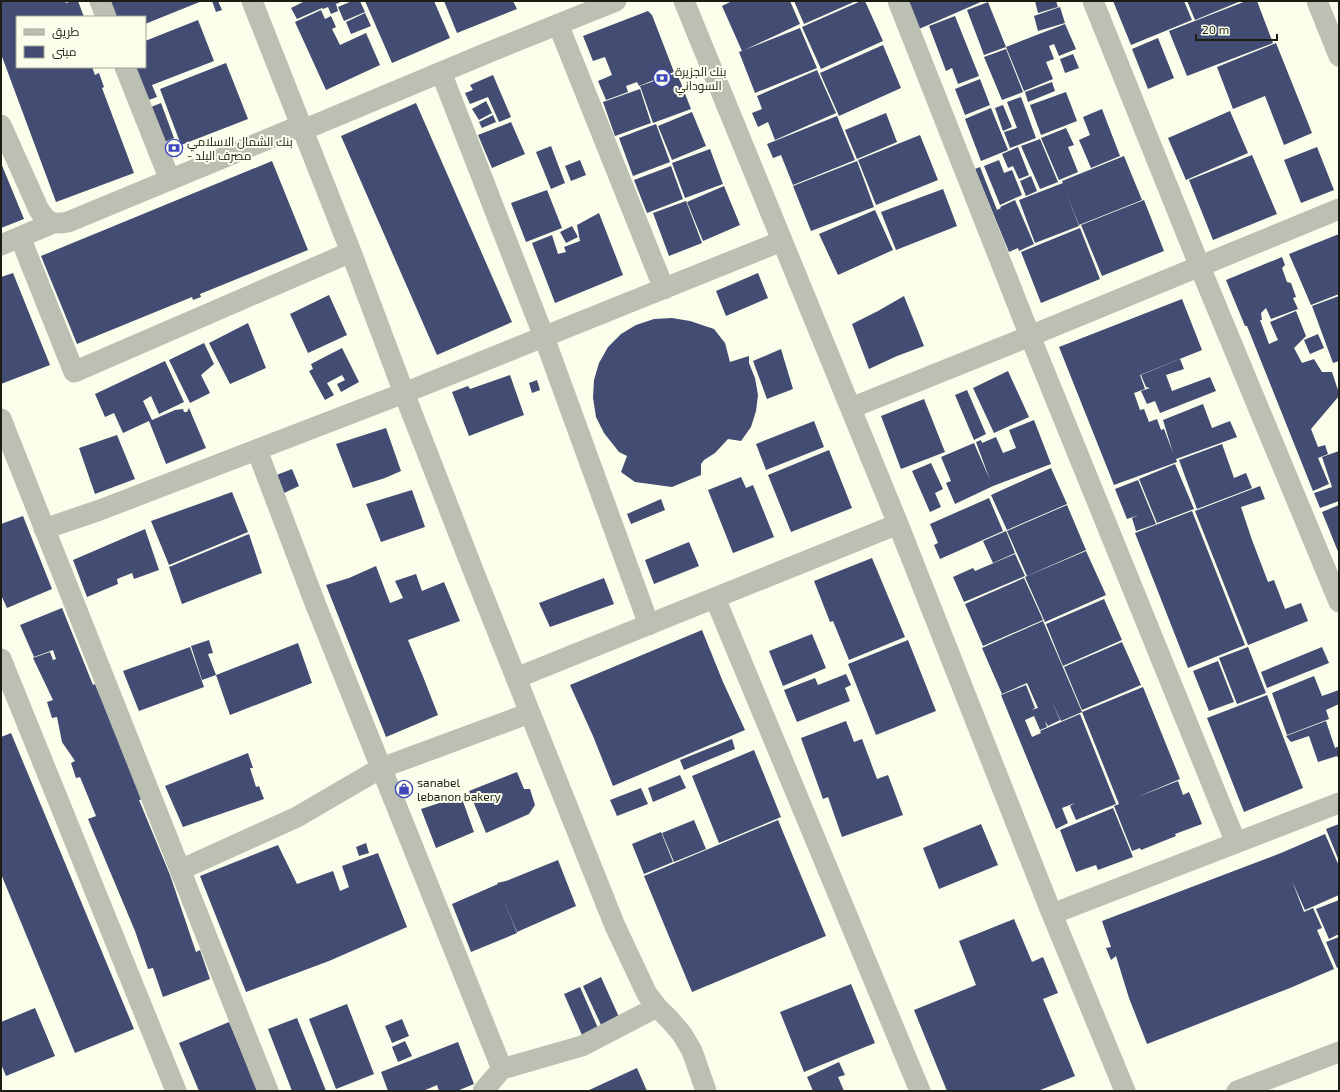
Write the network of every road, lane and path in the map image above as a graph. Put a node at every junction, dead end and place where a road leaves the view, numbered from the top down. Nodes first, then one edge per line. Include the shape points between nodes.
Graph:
1 (100, 1) edge
2 (252, 1) edge
3 (616, 1) edge
4 (684, 1) edge
5 (898, 1) edge
6 (1093, 1) edge
7 (1317, 1) edge
8 (106, 16) edge
9 (558, 24) junction
10 (1339, 56) edge
11 (125, 68) edge
12 (441, 72) junction
13 (1, 125) edge
14 (302, 128) junction
15 (170, 180) junction
16 (1339, 210) edge
17 (53, 223) junction
18 (10, 241) edge
19 (782, 241) junction
20 (351, 252) junction
21 (1200, 267) junction
22 (664, 289) junction
23 (1030, 336) junction
24 (544, 337) junction
25 (404, 392) junction
26 (851, 408) junction
27 (1, 419) edge
28 (257, 450) junction
29 (898, 524) junction
30 (44, 529) junction
31 (715, 598) junction
32 (1339, 602) edge
33 (650, 625) junction
34 (1, 659) edge
35 (516, 678) junction
36 (530, 713) junction
37 (381, 768) junction
38 (1339, 803) edge
39 (1236, 843) junction
40 (180, 870) junction
41 (1052, 914) junction
42 (657, 1008) junction
43 (1339, 1052) edge
44 (502, 1069) junction
45 (176, 1091) edge
46 (268, 1091) edge
47 (483, 1091) edge
48 (706, 1091) edge
49 (920, 1091) edge
50 (1125, 1091) edge
51 (1238, 1091) edge

1 - 8 street
2 - 14 street
3 - 9 street
4 - 19 street
5 - 23 street
6 - 21 street
7 - 10 street
9 - 12 street
9 - 22 street
11 - 15 street
12 - 14 street
12 - 24 street
13 - 17 street via 39,210 45,219
14 - 15 street
14 - 20 street
15 - 17 street via 68,222
16 - 21 street
17 - 18 street
18 - 20 street via 74,372
19 - 22 street
19 - 26 street
20 - 25 street
21 - 23 street
21 - 32 street
22 - 24 street
23 - 26 street
23 - 39 street
24 - 25 street
24 - 33 street
25 - 28 street
25 - 35 street
26 - 29 street
27 - 30 street
28 - 30 street
28 - 37 street
29 - 31 street
29 - 41 street
30 - 40 street
31 - 33 street
31 - 49 street
33 - 35 street
34 - 45 street
35 - 36 street
36 - 37 street
36 - 42 street via 615,926 647,994
37 - 40 street via 297,817
37 - 44 street
38 - 39 street
39 - 41 street
40 - 46 street
41 - 50 street
42 - 44 street via 582,1046
42 - 48 street via 682,1034 692,1051
43 - 51 street
44 - 47 street

